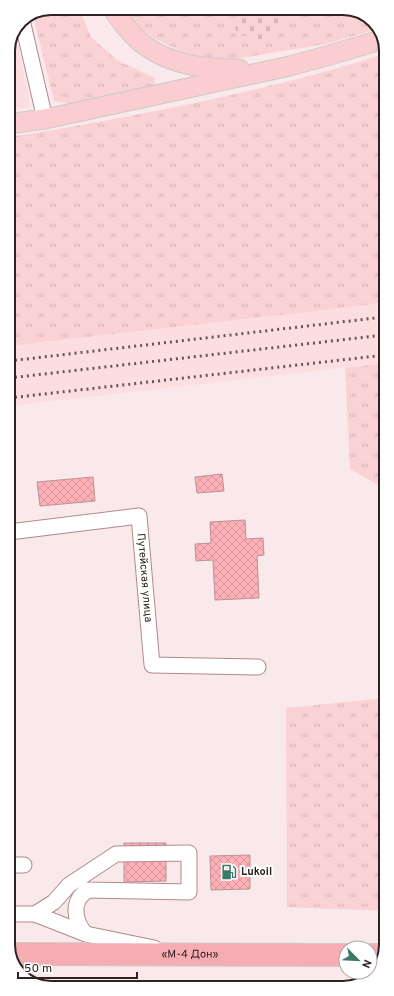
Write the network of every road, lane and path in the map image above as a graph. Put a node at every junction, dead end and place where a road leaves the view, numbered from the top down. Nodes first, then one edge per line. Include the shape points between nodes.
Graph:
1 (117, 15) edge
2 (24, 28) edge
3 (377, 41) edge
4 (290, 66) junction
5 (45, 119) junction
6 (15, 123) edge
7 (15, 531) edge
8 (258, 667) dead end
9 (15, 914) edge
10 (36, 914) junction
11 (86, 934) junction
12 (16, 954) edge
13 (184, 954) junction
14 (338, 955) edge

1 - 4 main road via 146,47 174,61 214,69
2 - 5 street
3 - 4 main road
4 - 5 main road
5 - 6 main road
7 - 8 street, Путейская улица via 140,516 152,665
9 - 10 street
10 - 11 street
10 - 11 street via 54,902 69,885 116,854 189,853 189,892 88,890 80,897 76,907 79,927
11 - 13 street
12 - 13 highway, «М-4 Дон»
13 - 14 highway, «М-4 Дон»

